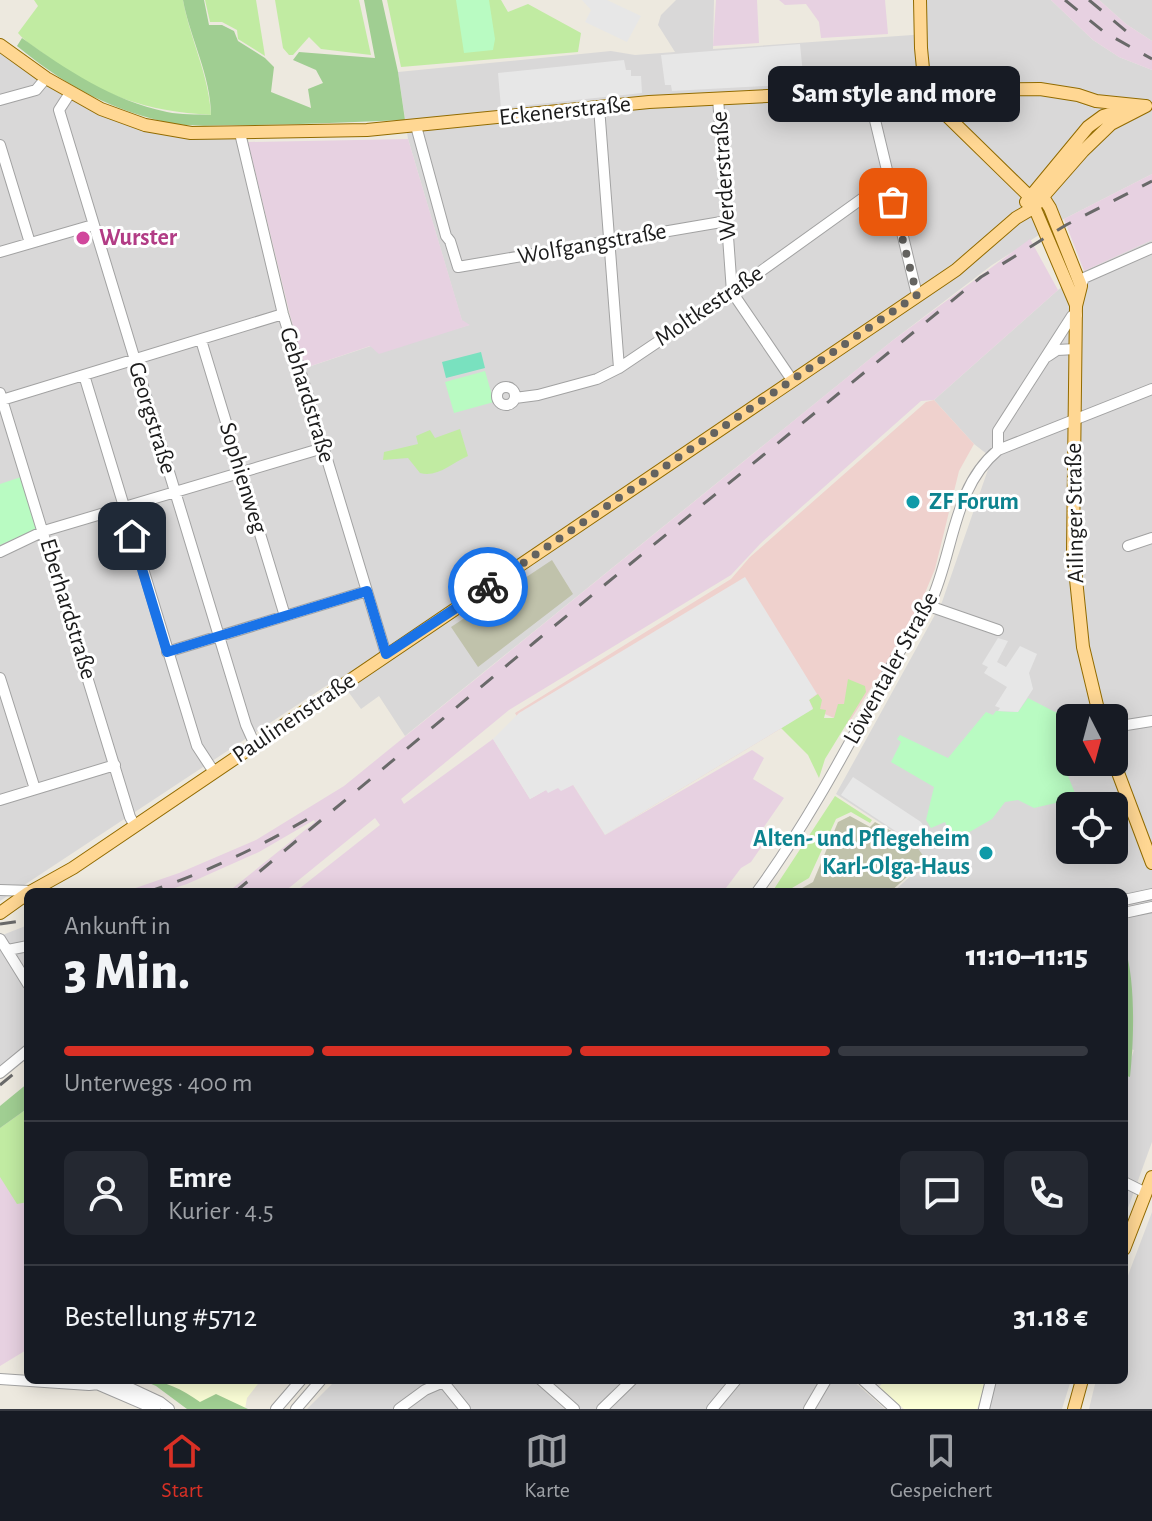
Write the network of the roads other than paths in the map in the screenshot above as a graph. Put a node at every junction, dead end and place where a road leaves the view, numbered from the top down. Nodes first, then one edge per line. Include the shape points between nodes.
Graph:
1 (920, 0) edge
2 (0, 45) edge
3 (46, 78) junction
4 (928, 90) junction
5 (868, 91) junction
6 (70, 93) junction
7 (718, 98) junction
8 (0, 100) edge
9 (1096, 101) junction
10 (1149, 106) edge
11 (599, 107) junction
12 (1103, 116) junction
13 (416, 126) junction
14 (240, 133) junction
15 (1094, 140) junction
16 (0, 145) edge
17 (888, 180) junction
18 (1035, 200) junction
19 (727, 221) junction
20 (93, 225) junction
21 (609, 241) junction
22 (30, 243) junction
23 (1152, 248) edge
24 (0, 252) edge
25 (1081, 286) junction
26 (732, 292) junction
27 (917, 295) junction
28 (1076, 311) junction
29 (283, 314) junction
30 (201, 340) junction
31 (1076, 349) junction
32 (135, 360) junction
33 (1043, 360) junction
34 (619, 368) junction
35 (84, 375) junction
36 (792, 380) junction
37 (1152, 389) edge
38 (1, 396) edge
39 (515, 398) dead end
40 (1074, 419) junction
41 (323, 448) junction
42 (998, 450) junction
43 (242, 471) junction
44 (175, 492) junction
45 (123, 507) junction
46 (44, 531) junction
47 (1152, 538) edge
48 (1128, 546) dead end
49 (0, 552) edge
50 (367, 591) junction
51 (929, 606) junction
52 (285, 616) junction
53 (998, 630) dead end
54 (219, 635) junction
55 (167, 652) junction
56 (386, 654) junction
57 (0, 678) edge
58 (1097, 704) edge
59 (1152, 721) edge
60 (1128, 725) edge
61 (255, 745) junction
62 (115, 765) junction
63 (214, 772) junction
64 (1119, 776) edge
65 (35, 789) junction
66 (0, 800) edge
67 (135, 826) junction
68 (1152, 863) edge
69 (39, 888) edge
70 (762, 888) edge
71 (0, 890) edge
72 (24, 891) edge
73 (1152, 894) edge
74 (24, 897) edge
75 (1128, 899) edge
76 (0, 903) edge
77 (24, 904) edge
78 (1152, 907) edge
79 (0, 912) edge
80 (1128, 912) edge
81 (0, 921) edge
82 (0, 939) edge
83 (24, 947) edge
84 (8, 950) junction
85 (24, 977) edge
86 (24, 1053) edge
87 (2, 1067) edge
88 (1152, 1177) edge
89 (1128, 1184) edge
90 (1146, 1193) junction
91 (1128, 1239) edge
92 (0, 1379) edge
93 (24, 1380) edge
94 (97, 1384) edge
95 (113, 1384) edge
96 (299, 1384) edge
97 (318, 1384) edge
98 (441, 1384) edge
99 (447, 1384) edge
100 (546, 1384) edge
101 (628, 1384) edge
102 (733, 1384) edge
103 (824, 1384) edge
104 (871, 1384) edge
105 (990, 1384) edge
106 (1081, 1384) edge
107 (155, 1409) edge
108 (169, 1409) edge
109 (278, 1409) edge
110 (296, 1409) edge
111 (399, 1409) edge
112 (465, 1409) edge
113 (574, 1409) edge
114 (602, 1409) edge
115 (712, 1409) edge
116 (809, 1409) edge
117 (895, 1409) edge
118 (984, 1409) edge
119 (1074, 1409) edge

1 - 4 main road via 922,68
2 - 3 main road, Eckenerstraße
3 - 6 main road, Eckenerstraße
3 - 8 street via 36,90
4 - 5 main road, Eckenerstraße
4 - 9 main road, Eckenerstraße via 1040,89
4 - 18 main road via 944,113
5 - 7 main road, Eckenerstraße
5 - 17 street
6 - 14 main road, Eckenerstraße via 127,120 160,128
6 - 20 street, Georgstraße via 59,110
7 - 11 main road, Eckenerstraße
7 - 19 street, Werderstraße
9 - 10 main road, Eckenerstraße
9 - 12 main road
10 - 12 main road
10 - 15 main road, Paulinenstraße via 1111,124
11 - 13 main road, Eckenerstraße
11 - 21 street
12 - 15 main road
12 - 18 main road, Paulinenstraße via 1088,127
13 - 14 main road, Eckenerstraße
13 - 21 street, Wolfgangstraße via 458,267
14 - 29 street, Gebhardstraße
15 - 18 main road, Paulinenstraße
16 - 22 street
17 - 26 street, Moltkestraße
17 - 27 street
18 - 25 main road via 1050,208
18 - 27 main road, Paulinenstraße via 956,270
18 - 28 main road, Ailinger Straße
19 - 21 street, Wolfgangstraße
19 - 26 street, Werderstraße
20 - 22 street
20 - 32 street, Georgstraße
21 - 34 street
22 - 24 street
23 - 25 street via 1084,278
25 - 28 main road, Ailinger Straße
26 - 34 street, Moltkestraße
26 - 36 street
27 - 36 main road, Paulinenstraße
28 - 31 main road, Ailinger Straße
28 - 33 street
29 - 30 street
29 - 41 street, Gebhardstraße
30 - 32 street
30 - 43 street, Sophienweg
31 - 33 street via 1057,350
31 - 40 main road, Ailinger Straße
32 - 35 street
32 - 44 street, Georgstraße
33 - 42 street via 998,431
34 - 39 street, Moltkestraße via 597,379
35 - 38 street
35 - 45 street
36 - 56 main road, Paulinenstraße
37 - 40 street
38 - 46 street, Eberhardstraße
40 - 42 street
40 - 58 main road, Ailinger Straße via 1075,584
41 - 43 street
41 - 50 street, Gebhardstraße
42 - 51 street, Löwentaler Straße via 974,475 964,496
43 - 44 street
43 - 52 street, Sophienweg
44 - 45 street
44 - 54 street, Georgstraße
45 - 46 street
45 - 55 street
46 - 49 street
46 - 62 street, Eberhardstraße
47 - 48 street
50 - 52 street
50 - 56 street, Gebhardstraße
51 - 53 street
51 - 70 street, Löwentaler Straße
52 - 54 street
54 - 55 street
54 - 61 street, Georgstraße
55 - 63 street via 197,746
56 - 61 main road, Paulinenstraße
57 - 65 street
59 - 60 street
61 - 63 main road, Paulinenstraße
62 - 65 street
62 - 67 street, Eberhardstraße
63 - 67 main road, Paulinenstraße
64 - 68 main road
65 - 66 street
67 - 69 main road, Paulinenstraße
71 - 72 street
73 - 75 street
74 - 79 main road, Paulinenstraße
76 - 79 street
77 - 81 main road
78 - 80 street
82 - 84 street
83 - 84 street
84 - 85 street
86 - 87 street
88 - 90 main road
89 - 90 street
90 - 91 main road
92 - 93 street
94 - 107 street
95 - 108 street
96 - 109 street
97 - 110 street
98 - 111 street
99 - 112 street
100 - 113 street
101 - 114 street
102 - 115 street
103 - 116 street
104 - 117 street
105 - 118 street
106 - 119 main road

